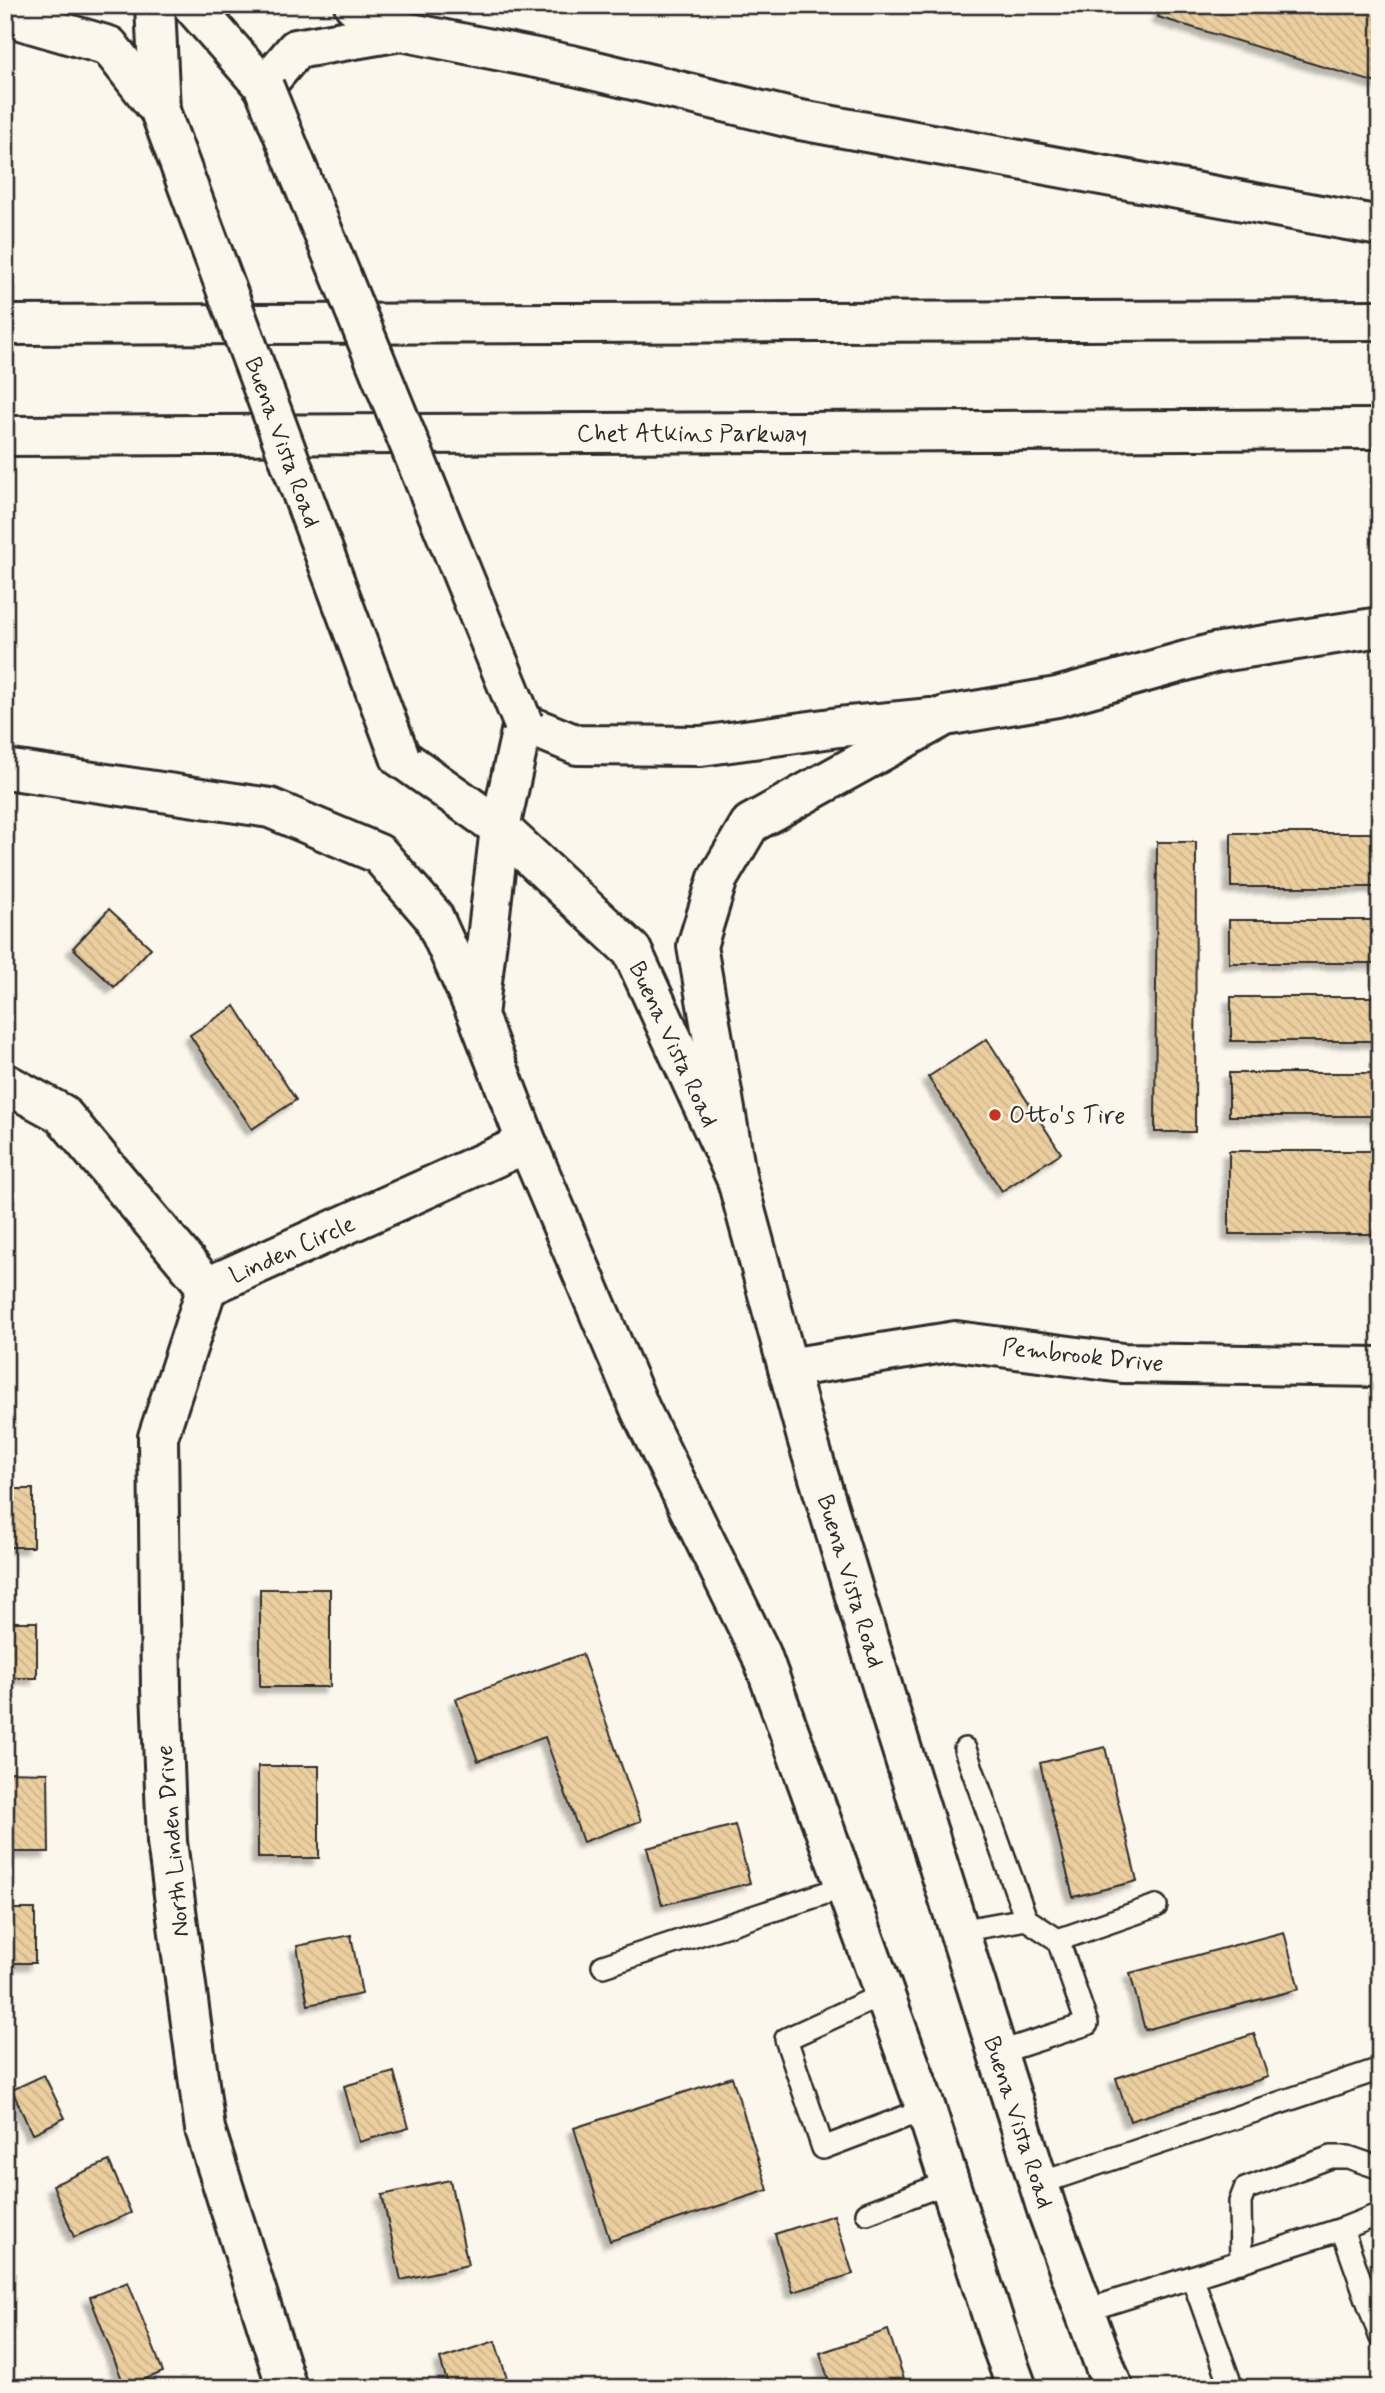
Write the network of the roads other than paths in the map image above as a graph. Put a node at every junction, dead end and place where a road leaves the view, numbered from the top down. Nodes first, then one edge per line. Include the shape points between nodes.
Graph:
1 (155, 5) edge
2 (192, 5) edge
3 (354, 5) edge
4 (5, 19) edge
5 (401, 31) junction
6 (264, 87) junction
7 (160, 111) junction
8 (1380, 226) edge
9 (1380, 320) edge
10 (5, 325) edge
11 (1380, 429) edge
12 (5, 436) edge
13 (1380, 627) edge
14 (945, 716) junction
15 (523, 723) junction
16 (5, 769) edge
17 (500, 828) junction
18 (478, 1016) junction
19 (5, 1083) edge
20 (527, 1143) junction
21 (737, 1180) junction
22 (207, 1287) junction
23 (1380, 1367) edge
24 (788, 1368) junction
25 (965, 1749) dead end
26 (844, 1887) junction
27 (1156, 1906) dead end
28 (1026, 1919) junction
29 (959, 1931) junction
30 (1058, 1940) junction
31 (603, 1966) dead end
32 (884, 1994) junction
33 (998, 2053) junction
34 (1380, 2069) edge
35 (926, 2109) junction
36 (1380, 2168) edge
37 (949, 2182) junction
38 (1038, 2184) junction
39 (867, 2213) dead end
40 (1380, 2214) edge
41 (1342, 2229) junction
42 (1241, 2262) junction
43 (1192, 2277) junction
44 (1084, 2311) junction
45 (1380, 2336) edge
46 (287, 2388) edge
47 (1017, 2388) edge
48 (1113, 2388) edge
49 (1232, 2388) edge

1 - 7 main road, Buena Vista Road
2 - 6 main road
3 - 5 main road
4 - 7 main road via 109,46
5 - 6 main road via 296,49
5 - 8 main road via 571,65 795,119
6 - 15 main road, bridge
7 - 17 main road, Buena Vista Road, bridge via 400,757
9 - 10 main road
11 - 12 main road, Chet Atkins Parkway
13 - 14 main road via 1214,653 1057,697
14 - 15 main road via 701,746 577,745
14 - 21 main road via 750,824 718,878 697,946
15 - 17 main road
16 - 18 main road via 270,808 379,853 433,916
17 - 18 main road
17 - 21 main road, Buena Vista Road via 632,951
18 - 20 main road
19 - 22 main road, Linden Circle via 62,1114
20 - 22 main road, Linden Circle
20 - 26 main road via 641,1411 761,1654
21 - 24 main road, Buena Vista Road
22 - 46 main road, North Linden Drive via 158,1437 167,1842 205,2129
23 - 24 main road, Pembrook Drive via 1123,1363 956,1341
24 - 29 main road, Buena Vista Road
25 - 28 lane
26 - 31 lane
26 - 32 main road
27 - 30 lane
28 - 29 lane
28 - 30 lane
29 - 33 main road, Buena Vista Road
30 - 33 lane via 1087,2024
32 - 35 main road
32 - 35 lane via 786,2039 823,2148
33 - 38 main road, Buena Vista Road
34 - 38 lane
35 - 37 main road
36 - 42 lane via 1348,2157 1331,2157 1245,2189 1240,2202
37 - 39 lane
37 - 47 main road
38 - 44 main road, Buena Vista Road
40 - 41 lane
41 - 42 lane
41 - 45 lane
42 - 43 lane
43 - 44 lane
43 - 49 lane
44 - 48 main road, Buena Vista Road

